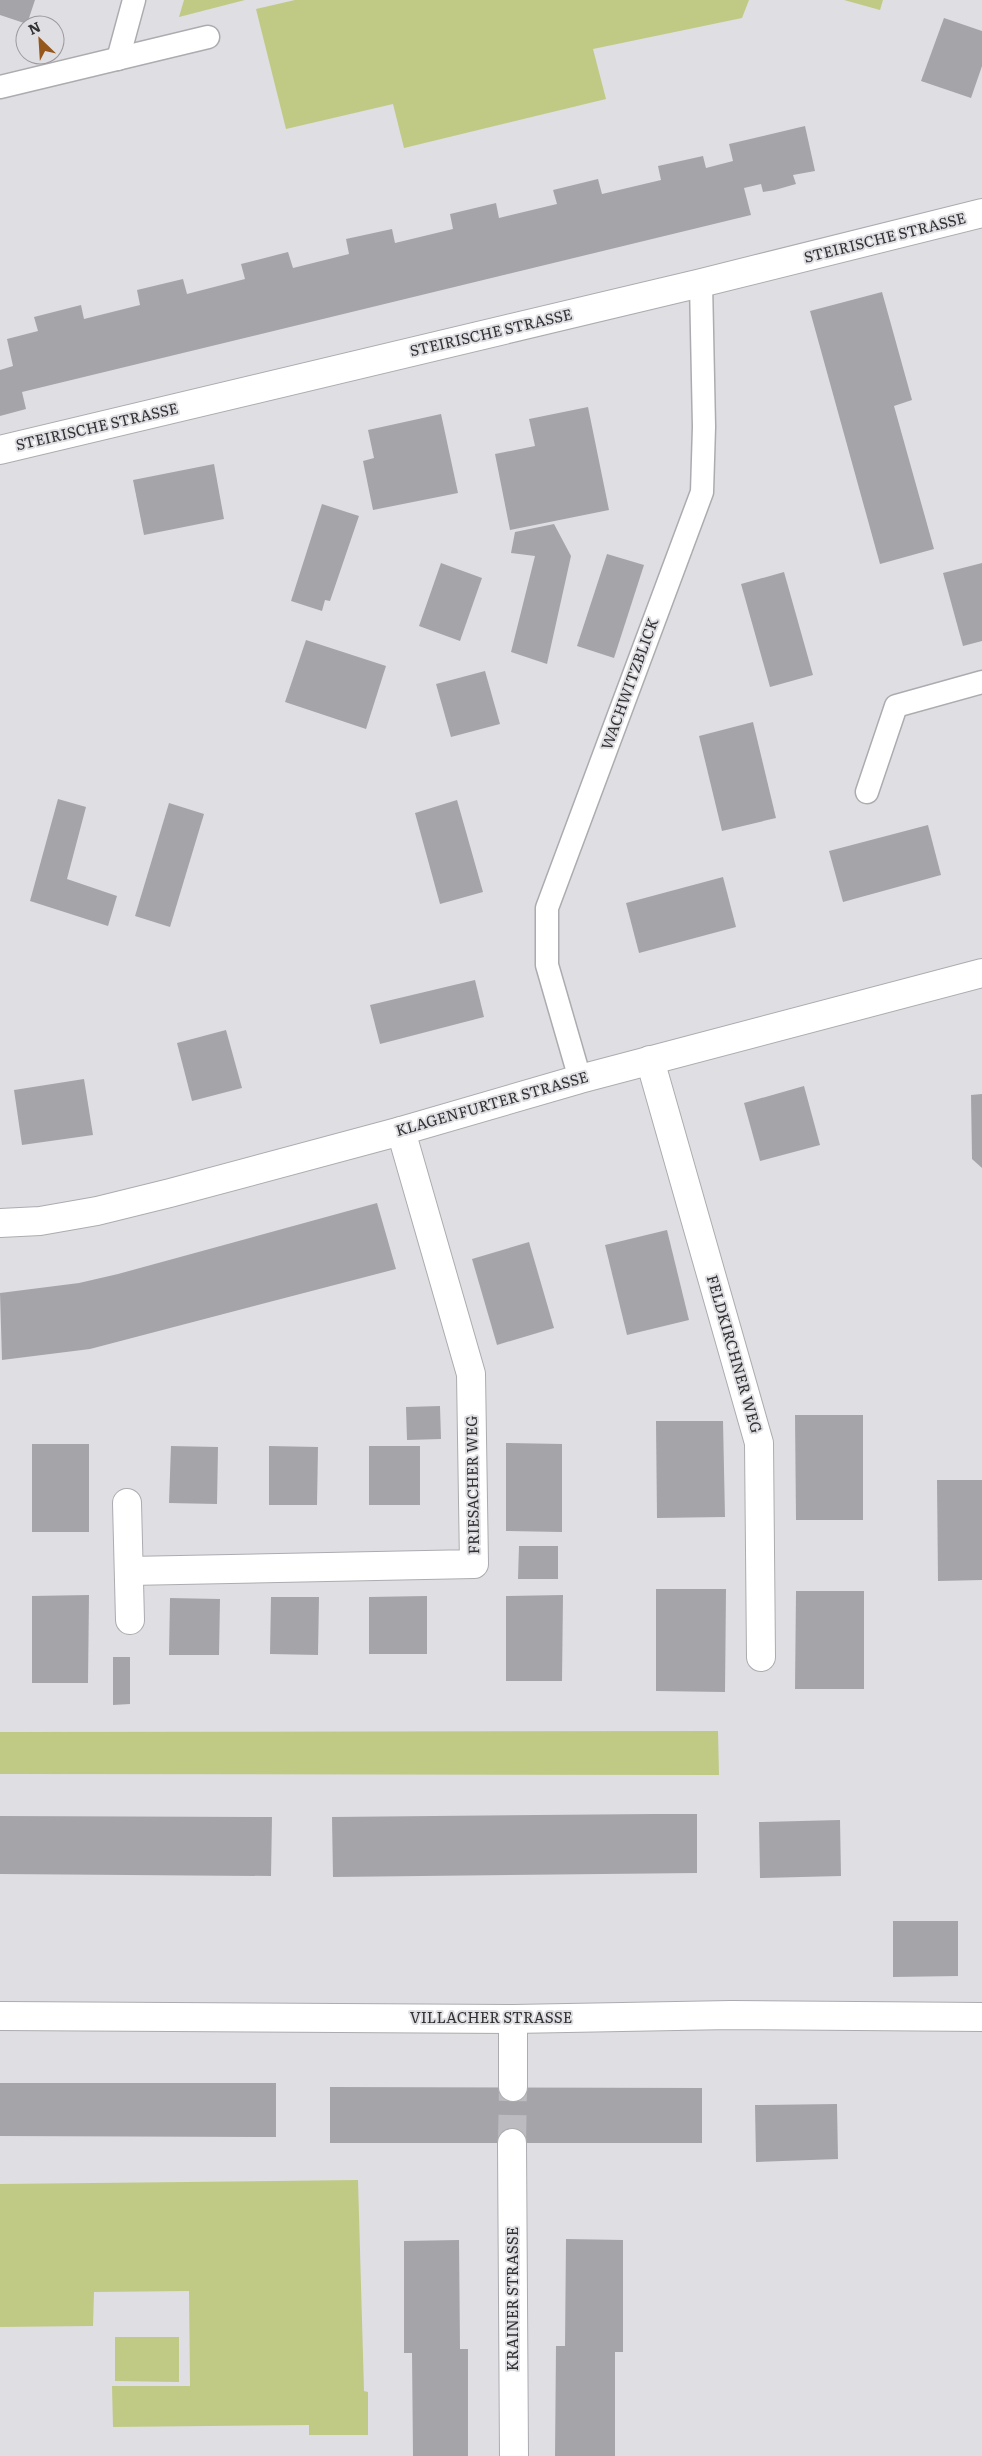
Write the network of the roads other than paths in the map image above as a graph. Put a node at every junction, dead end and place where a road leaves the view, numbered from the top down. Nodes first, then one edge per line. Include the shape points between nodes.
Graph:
1 (134, 0) edge
2 (208, 38) dead end
3 (118, 59) junction
4 (0, 87) edge
5 (982, 214) edge
6 (701, 283) junction
7 (0, 450) edge
8 (982, 682) edge
9 (867, 792) dead end
10 (982, 973) edge
11 (650, 1060) junction
12 (580, 1079) junction
13 (401, 1131) junction
14 (0, 1223) edge
15 (127, 1503) dead end
16 (129, 1571) junction
17 (130, 1620) dead end
18 (761, 1657) dead end
19 (0, 2016) edge
20 (982, 2017) edge
21 (513, 2019) junction
22 (514, 2087) tunnel mouth
23 (512, 2143) tunnel mouth
24 (514, 2456) edge

1 - 3 lane
2 - 3 lane
3 - 4 lane
5 - 6 street, STEIRISCHE STRASSE
6 - 7 street, STEIRISCHE STRASSE
6 - 12 lane, WACHWITZBLICK via 702,492 547,908 547,965
8 - 9 lane via 896,706
10 - 11 street, KLAGENFURTER STRASSE
11 - 12 street, KLAGENFURTER STRASSE
11 - 18 street, FELDKIRCHNER WEG via 759,1444
12 - 13 street, KLAGENFURTER STRASSE
13 - 14 street, KLAGENFURTER STRASSE via 97,1211
13 - 16 street, FRIESACHER WEG via 471,1374 474,1564
15 - 16 street
16 - 17 street
19 - 21 street, VILLACHER STRASSE
20 - 21 street, VILLACHER STRASSE via 731,2015
21 - 22 street
23 - 24 street, KRAINER STRASSE

